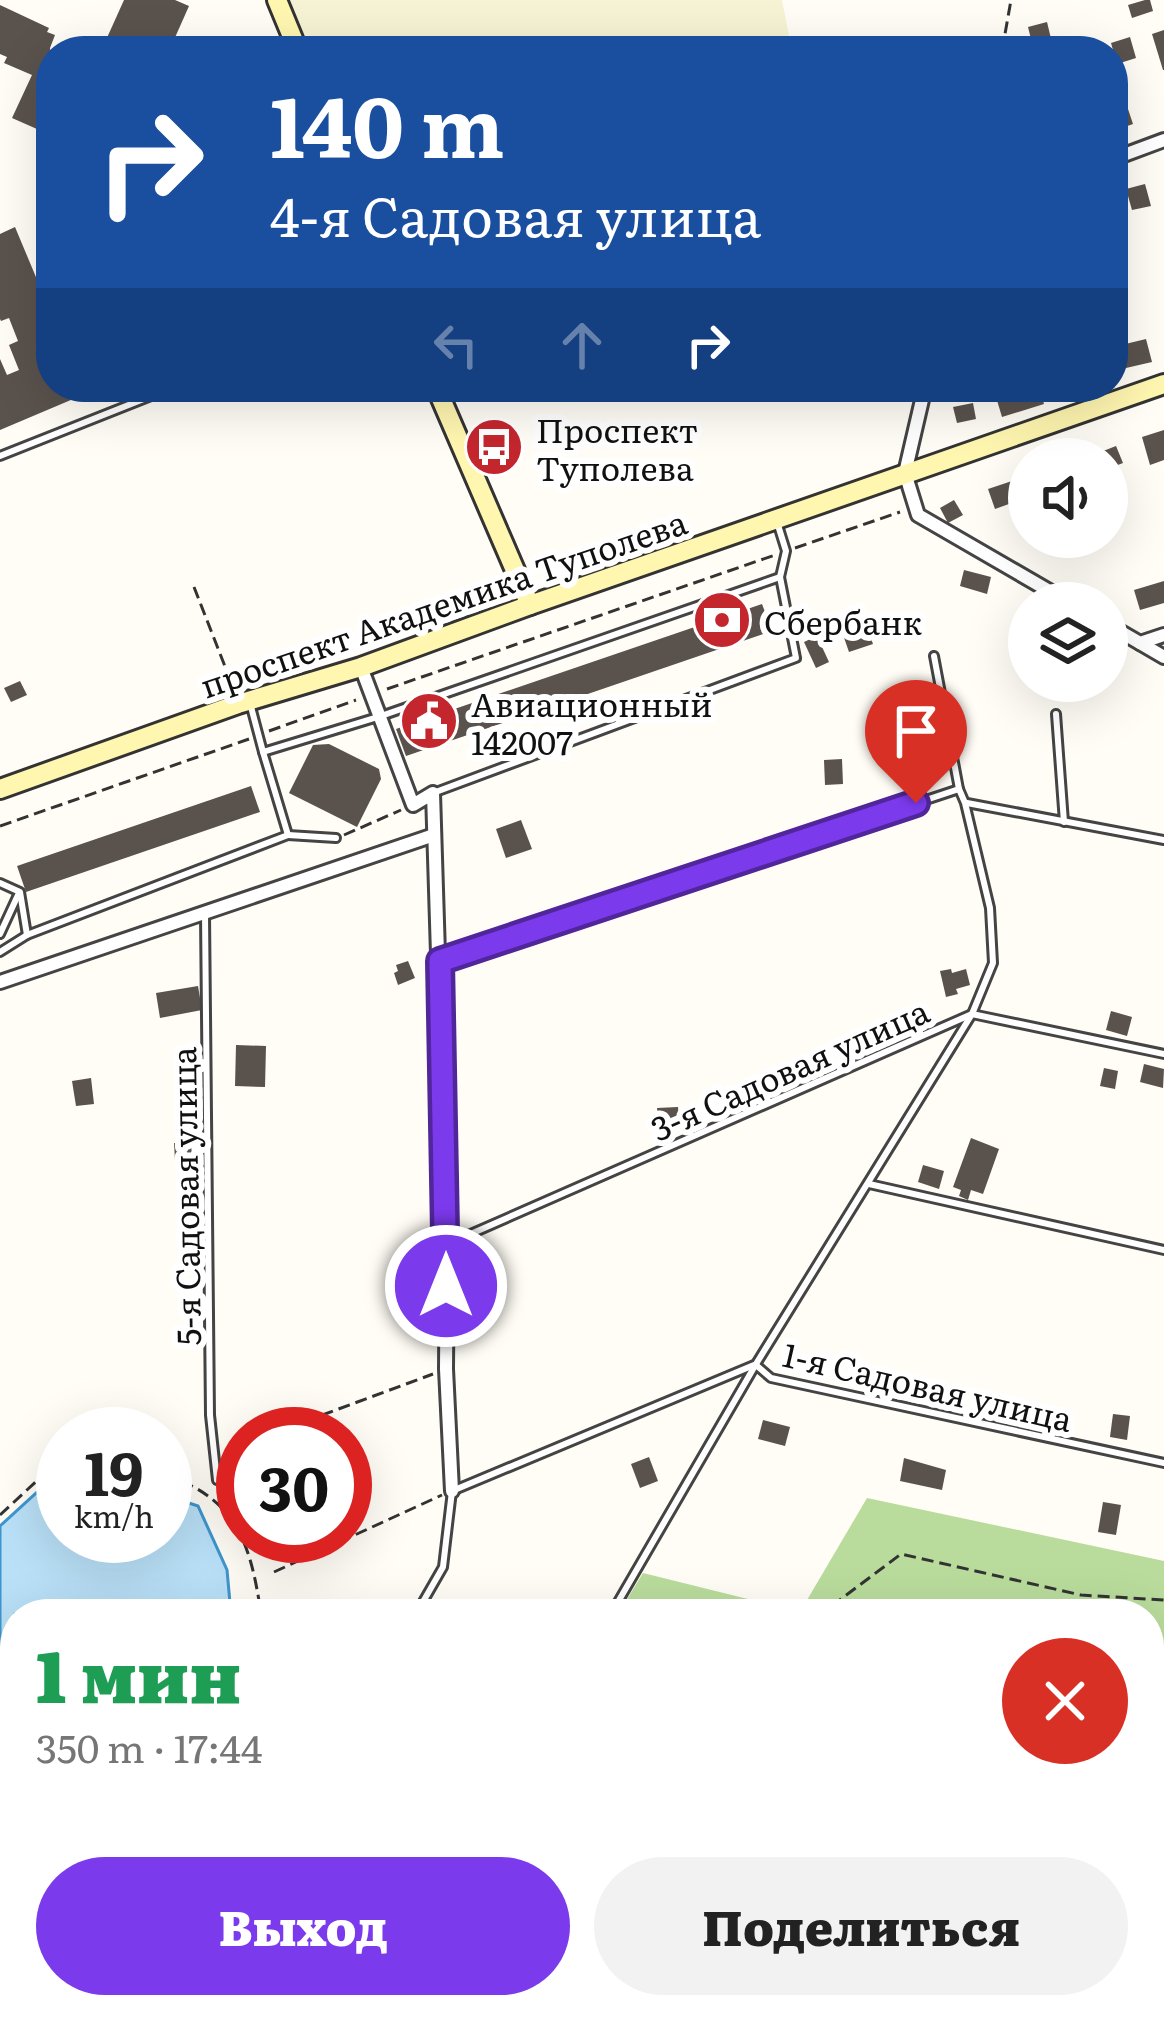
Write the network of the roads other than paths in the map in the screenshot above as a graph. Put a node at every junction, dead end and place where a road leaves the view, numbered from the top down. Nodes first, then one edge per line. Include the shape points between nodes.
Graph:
1 (277, 0) edge
2 (292, 36) edge
3 (1164, 140) edge
4 (1128, 153) edge
5 (1164, 384) edge
6 (1128, 396) edge
7 (136, 402) edge
8 (442, 402) edge
9 (922, 402) edge
10 (1112, 402) edge
11 (0, 456) edge
12 (905, 473) junction
13 (776, 518) junction
14 (780, 577) junction
15 (1034, 582) edge
16 (530, 605) junction
17 (1164, 635) edge
18 (1128, 637) edge
19 (1140, 644) junction
20 (934, 656) dead end
21 (1164, 657) edge
22 (361, 667) junction
23 (243, 698) junction
24 (1056, 714) dead end
25 (381, 716) junction
26 (263, 752) junction
27 (0, 789) edge
28 (959, 789) junction
29 (433, 793) junction
30 (965, 802) junction
31 (1064, 822) junction
32 (288, 835) junction
33 (434, 835) junction
34 (337, 838) road end
35 (1164, 841) edge
36 (0, 883) edge
37 (20, 892) junction
38 (205, 911) junction
39 (0, 934) edge
40 (27, 934) junction
41 (0, 952) edge
42 (440, 961) junction
43 (0, 982) edge
44 (972, 1014) junction
45 (1164, 1054) edge
46 (867, 1184) junction
47 (446, 1244) junction
48 (1164, 1250) edge
49 (756, 1364) junction
50 (1164, 1463) edge
51 (216, 1472) edge
52 (452, 1491) junction
53 (425, 1599) edge
54 (620, 1599) edge

1 - 2 main road
3 - 4 street
5 - 6 main road, проспект Академика Туполева
7 - 11 lane
8 - 16 main road
9 - 12 street
10 - 12 main road, проспект Академика Туполева
12 - 13 main road, проспект Академика Туполева
12 - 15 street via 918,515
13 - 14 lane via 786,551
13 - 16 main road, проспект Академика Туполева
14 - 25 lane
14 - 29 lane via 796,658
16 - 22 main road, проспект Академика Туполева
17 - 19 street
18 - 19 street
19 - 21 street
20 - 28 lane
22 - 23 main road, проспект Академика Туполева
22 - 25 street
23 - 26 lane
23 - 27 main road, проспект Академика Туполева
24 - 31 lane
25 - 26 lane
25 - 29 street via 413,805
26 - 32 lane
28 - 30 lane
28 - 42 lane
29 - 33 street
30 - 31 lane
30 - 44 lane via 990,908 993,963
31 - 35 lane
32 - 34 lane
32 - 40 lane
33 - 38 street
33 - 42 street
36 - 37 lane
37 - 39 lane
37 - 40 lane
38 - 43 street
38 - 51 lane, 5-я Садовая улица
40 - 41 lane
42 - 47 street
44 - 45 lane, 3-я Садовая улица
44 - 46 lane
44 - 47 lane, 3-я Садовая улица
46 - 48 lane
46 - 49 lane
47 - 52 street
49 - 50 lane, 1-я Садовая улица via 771,1378
49 - 52 lane
49 - 54 lane, 1-я Садовая улица
52 - 53 lane via 443,1567

